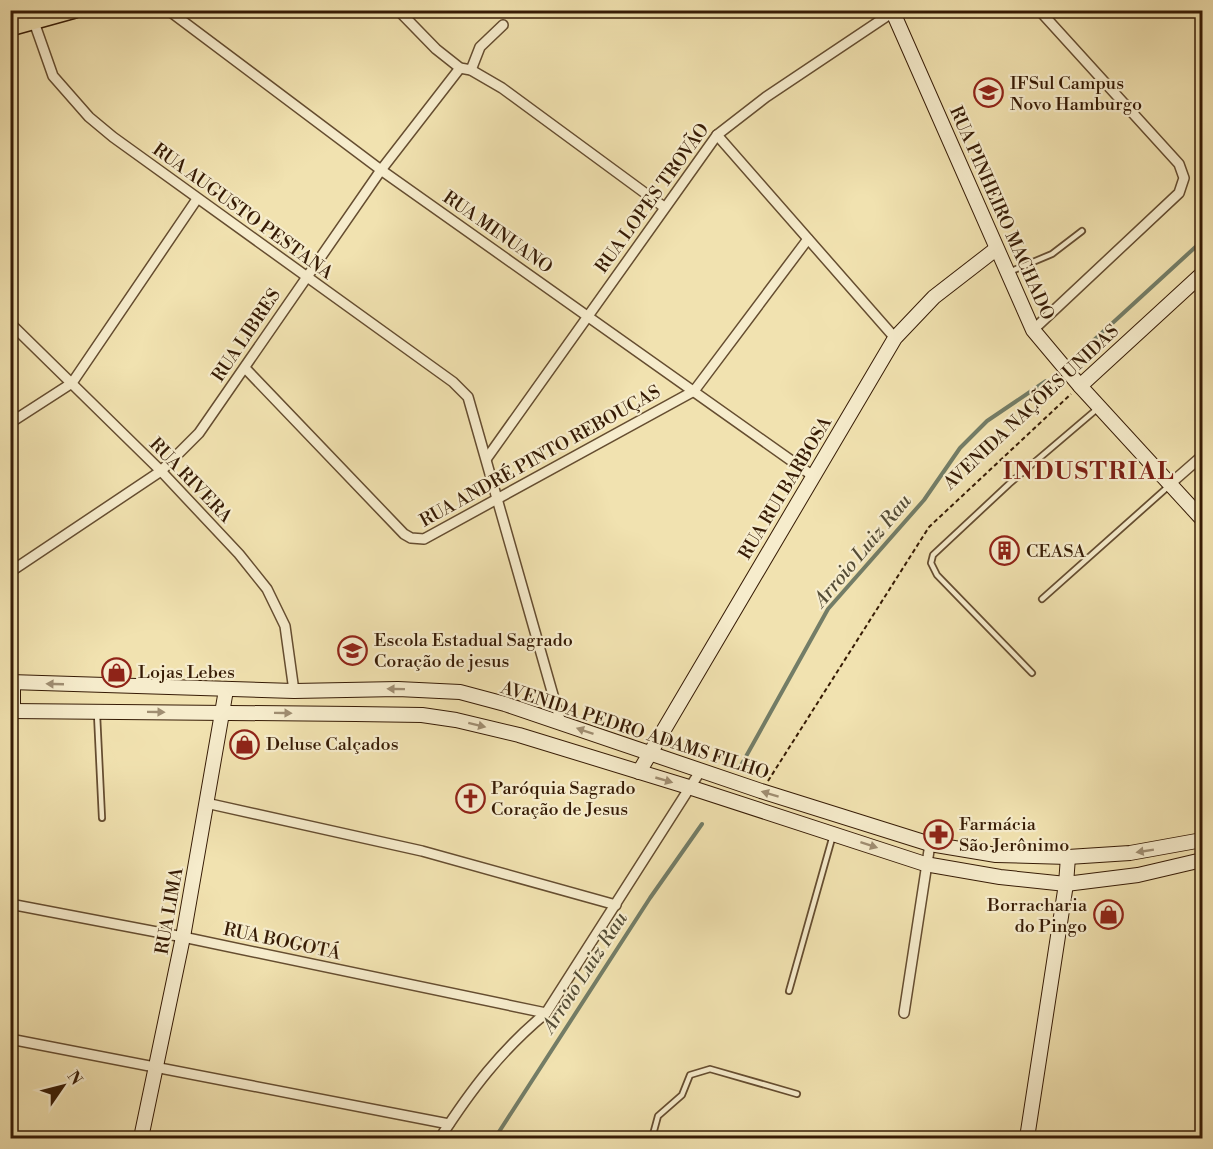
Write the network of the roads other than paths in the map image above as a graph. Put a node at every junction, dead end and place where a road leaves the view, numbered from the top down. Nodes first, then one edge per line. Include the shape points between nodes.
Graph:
1 (75, 10) edge
2 (168, 10) edge
3 (398, 10) edge
4 (1039, 10) edge
5 (894, 11) edge
6 (34, 22) junction
7 (502, 25) dead end
8 (10, 28) edge
9 (460, 68) junction
10 (471, 70) junction
11 (717, 135) junction
12 (381, 170) junction
13 (197, 199) junction
14 (664, 207) junction
15 (1082, 231) dead end
16 (808, 238) junction
17 (996, 249) junction
18 (1007, 273) junction
19 (1203, 274) edge
20 (306, 277) junction
21 (588, 315) junction
22 (10, 323) edge
23 (1033, 330) junction
24 (895, 338) junction
25 (245, 368) junction
26 (72, 383) junction
27 (1080, 386) junction
28 (694, 391) junction
29 (1099, 407) junction
30 (10, 423) edge
31 (1203, 456) edge
32 (487, 458) junction
33 (161, 471) junction
34 (813, 476) junction
35 (1170, 484) junction
36 (498, 499) junction
37 (1203, 519) edge
38 (10, 572) edge
39 (1042, 599) dead end
40 (1032, 673) dead end
41 (12, 682) edge
42 (99, 686) junction
43 (226, 690) junction
44 (294, 691) junction
45 (12, 711) edge
46 (97, 711) junction
47 (224, 713) junction
48 (561, 723) junction
49 (649, 753) junction
50 (701, 770) junction
51 (639, 772) junction
52 (692, 788) junction
53 (206, 803) junction
54 (804, 804) junction
55 (102, 818) dead end
56 (798, 822) junction
57 (833, 834) junction
58 (1203, 840) edge
59 (930, 844) junction
60 (1068, 858) junction
61 (1203, 860) edge
62 (926, 864) junction
63 (1066, 884) junction
64 (10, 904) edge
65 (616, 905) junction
66 (183, 937) junction
67 (789, 991) dead end
68 (546, 1013) junction
69 (904, 1014) dead end
70 (10, 1039) edge
71 (155, 1066) junction
72 (797, 1094) dead end
73 (449, 1124) junction
74 (141, 1138) edge
75 (440, 1138) edge
76 (652, 1138) edge
77 (1027, 1138) edge

1 - 6 main road
2 - 12 street, RUA MINUANO
3 - 9 street via 436,50
4 - 23 street via 1179,164 1184,178 1179,193
5 - 11 street, RUA LOPES TROVÃO via 766,97
5 - 17 main road, RUA PINHEIRO MACHADO
6 - 8 main road
6 - 13 street, RUA AUGUSTO PESTANA via 45,58 61,88 113,137
7 - 10 street via 480,47
9 - 10 street
9 - 12 street, RUA LIBRES
10 - 14 street via 502,88
11 - 14 street, RUA LOPES TROVÃO
11 - 16 street
12 - 20 street, RUA LIBRES
12 - 21 street, RUA MINUANO
13 - 20 street, RUA AUGUSTO PESTANA
13 - 26 street
14 - 21 street, RUA LOPES TROVÃO
15 - 18 lane via 1052,254
16 - 24 street
16 - 28 street, RUA ANDRÉ PINTO REBOUÇAS
17 - 18 main road, RUA PINHEIRO MACHADO
17 - 24 main road, RUA RUI BARBOSA via 934,297
18 - 23 main road, RUA PINHEIRO MACHADO
19 - 27 main road, AVENIDA NAÇÕES UNIDAS
20 - 25 street, RUA LIBRES
20 - 32 street, RUA AUGUSTO PESTANA via 453,382 468,398
21 - 28 street, RUA MINUANO
21 - 32 street, RUA LOPES TROVÃO
22 - 26 street, RUA RIVERA
23 - 27 main road, RUA PINHEIRO MACHADO
24 - 34 main road, RUA RUI BARBOSA
25 - 33 street, RUA LIBRES via 200,433
25 - 36 street, RUA ANDRÉ PINTO REBOUÇAS via 411,538 430,537
26 - 30 street
26 - 33 street, RUA RIVERA
27 - 29 main road, RUA PINHEIRO MACHADO
28 - 34 street, RUA MINUANO
28 - 36 street, RUA ANDRÉ PINTO REBOUÇAS
29 - 35 main road, RUA PINHEIRO MACHADO
29 - 40 lane via 1009,484 933,555 931,562 937,575
31 - 35 street
32 - 36 street
33 - 38 street, RUA LIBRES
33 - 44 street, RUA RIVERA via 267,589 285,626
34 - 49 main road, RUA RUI BARBOSA
35 - 37 main road, RUA PINHEIRO MACHADO
35 - 39 lane
36 - 48 street
42 -> 41 main road, AVENIDA PEDRO ADAMS FILHO
41 - 45 main road
42 - 43 main road, AVENIDA PEDRO ADAMS FILHO
42 - 46 main road
43 - 44 main road, AVENIDA PEDRO ADAMS FILHO
43 - 47 main road, RUA LIMA
48 -> 44 main road, AVENIDA PEDRO ADAMS FILHO via 460,692
45 - 46 main road, AVENIDA PEDRO ADAMS FILHO
46 -> 47 main road, AVENIDA PEDRO ADAMS FILHO
46 - 55 lane
47 -> 51 main road, AVENIDA PEDRO ADAMS FILHO via 422,715 519,735
47 - 53 main road, RUA LIMA
49 -> 48 main road, AVENIDA PEDRO ADAMS FILHO
49 - 50 main road, AVENIDA PEDRO ADAMS FILHO
49 - 51 main road, RUA RUI BARBOSA
50 - 52 street
54 -> 50 main road, AVENIDA PEDRO ADAMS FILHO
51 -> 52 main road, AVENIDA PEDRO ADAMS FILHO
52 - 56 main road, AVENIDA PEDRO ADAMS FILHO
52 - 65 street
53 - 65 street via 422,851
53 - 66 main road, RUA LIMA
54 - 56 main road
54 - 59 main road, AVENIDA PEDRO ADAMS FILHO
56 - 57 main road, AVENIDA PEDRO ADAMS FILHO
57 -> 62 main road, AVENIDA PEDRO ADAMS FILHO
57 - 67 lane
58 -> 60 main road, AVENIDA PEDRO ADAMS FILHO via 1130,853
59 - 60 main road, AVENIDA PEDRO ADAMS FILHO via 996,855
59 - 62 street
60 - 63 main road
61 - 63 main road, AVENIDA PEDRO ADAMS FILHO via 1138,875
62 - 63 main road, AVENIDA PEDRO ADAMS FILHO
62 - 69 street
63 - 77 main road
64 - 66 street, RUA BOGOTÁ
65 - 68 street
66 - 68 street, RUA BOGOTÁ
66 - 71 main road, RUA LIMA
68 - 73 street via 482,1075
70 - 71 street
71 - 73 street
71 - 74 main road, RUA LIMA
72 - 76 lane via 710,1068 700,1070 690,1075 682,1095 658,1116
73 - 75 street

